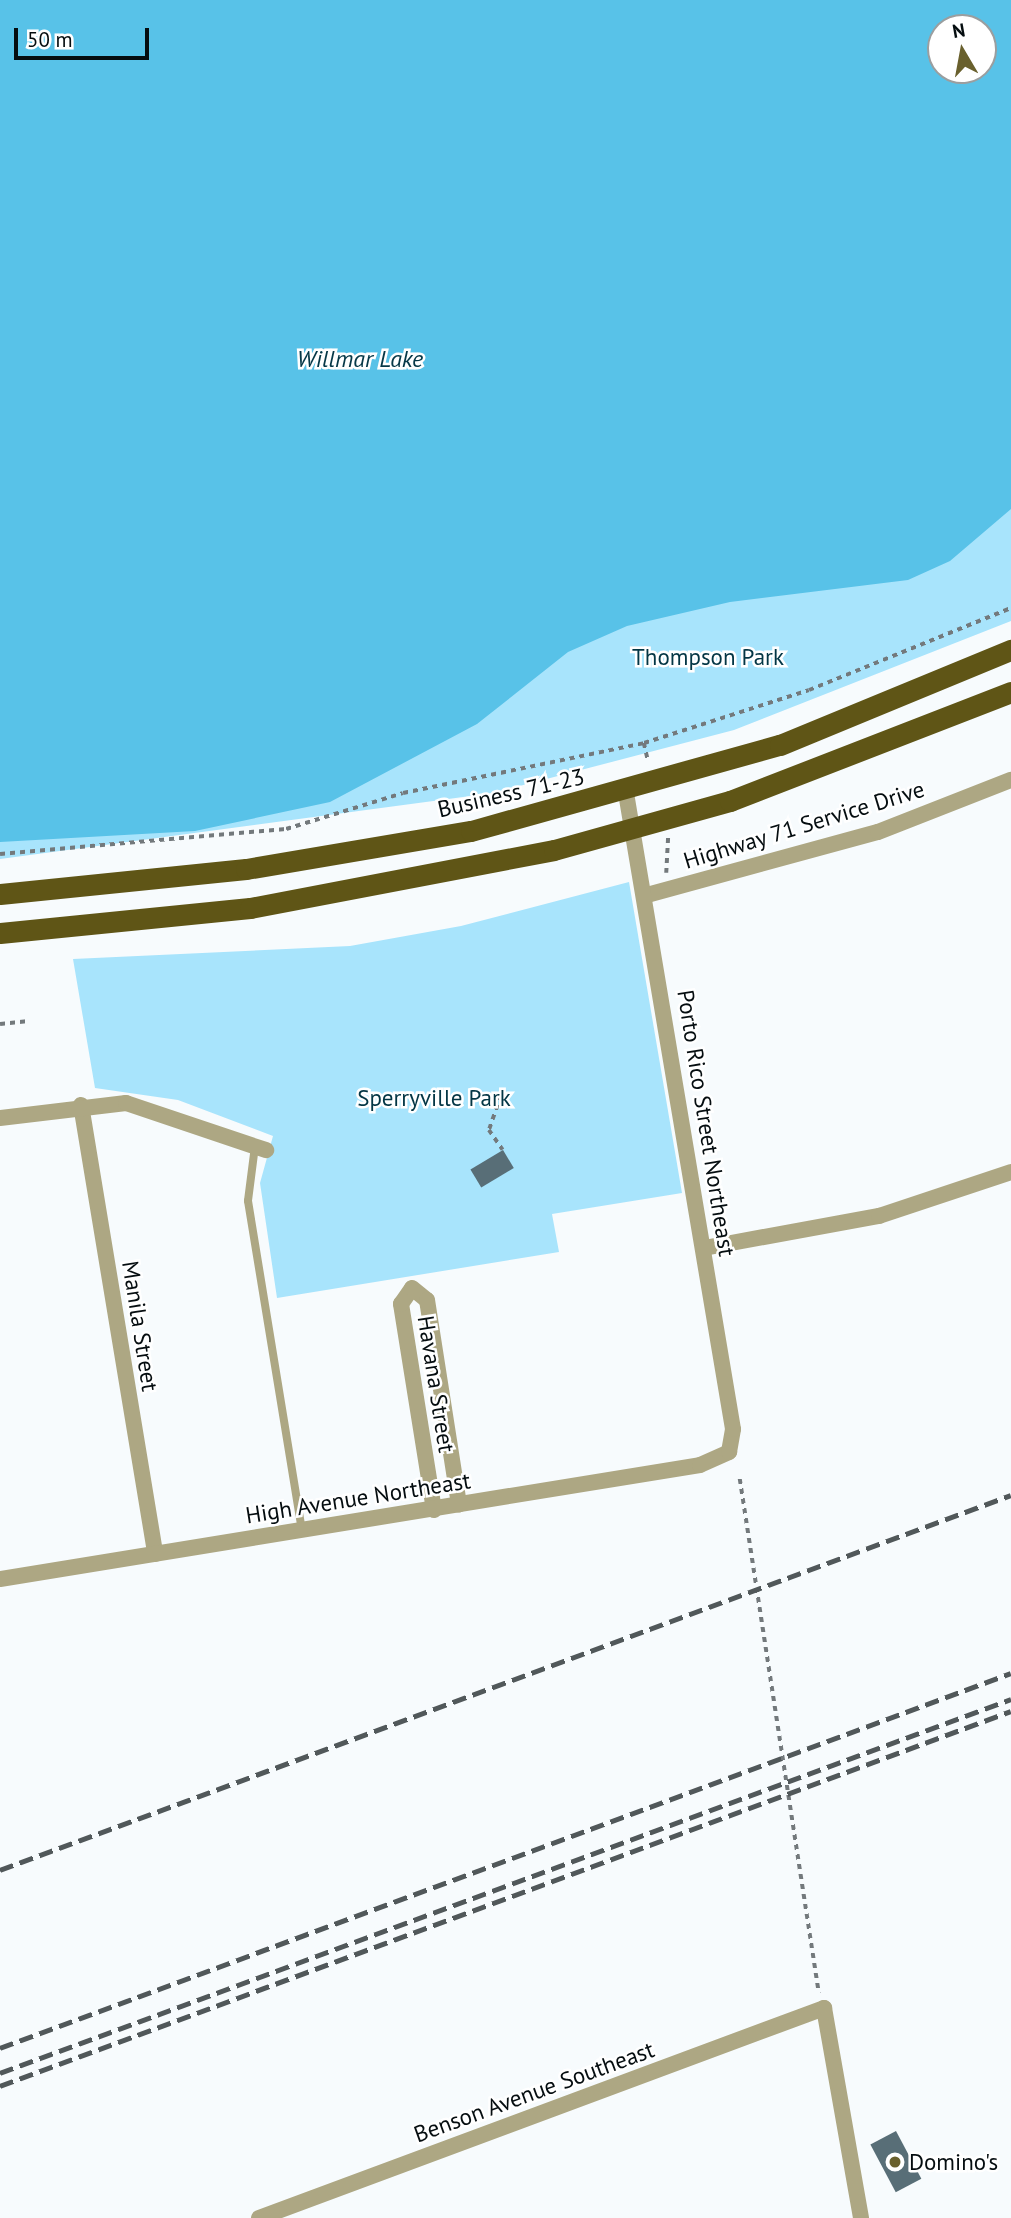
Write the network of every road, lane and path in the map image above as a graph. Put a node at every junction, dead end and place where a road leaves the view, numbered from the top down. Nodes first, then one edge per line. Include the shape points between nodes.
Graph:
1 (1011, 608) edge
2 (1011, 650) edge
3 (1011, 692) edge
4 (1011, 780) edge
5 (626, 793) junction
6 (635, 830) junction
7 (0, 854) edge
8 (0, 894) edge
9 (647, 895) junction
10 (0, 933) edge
11 (29, 1021) dead end
12 (0, 1024) edge
13 (501, 1096) dead end
14 (81, 1105) junction
15 (0, 1118) edge
16 (260, 1148) joint
17 (503, 1150) dead end
18 (1011, 1172) edge
19 (704, 1248) junction
20 (723, 1459) joint
21 (740, 1479) dead end
22 (459, 1505) junction
23 (434, 1510) junction
24 (302, 1531) junction
25 (155, 1554) junction
26 (0, 1579) edge
27 (824, 2008) junction
28 (259, 2218) edge
29 (861, 2218) edge

1 - 7 path via 809,690 644,743 403,793 286,828
2 - 5 highway, Business 71-23 via 848,720
3 - 6 highway via 828,767
4 - 9 street, Highway 71 Service Drive via 878,832
5 - 6 street, Porto Rico Street Northeast
5 - 8 highway, Business 71-23 via 365,852
6 - 9 street, Porto Rico Street Northeast
6 - 10 highway via 471,869 250,908
9 - 19 street, Porto Rico Street Northeast
11 - 12 path
13 - 17 path via 489,1130
14 - 15 street
14 - 16 street via 147,1107
14 - 25 street, Manila Street
16 - 24 lane via 248,1201
18 - 19 street via 880,1216
19 - 20 street, Porto Rico Street Northeast via 733,1429 733,1444
20 - 22 street, High Avenue Northeast
21 - 27 path
22 - 23 street, High Avenue Northeast
22 - 23 street, Havana Street via 427,1300 412,1288 401,1304
23 - 24 street, High Avenue Northeast
24 - 25 street, High Avenue Northeast
25 - 26 street, High Avenue Northeast
27 - 28 street, Benson Avenue Southeast
27 - 29 street

